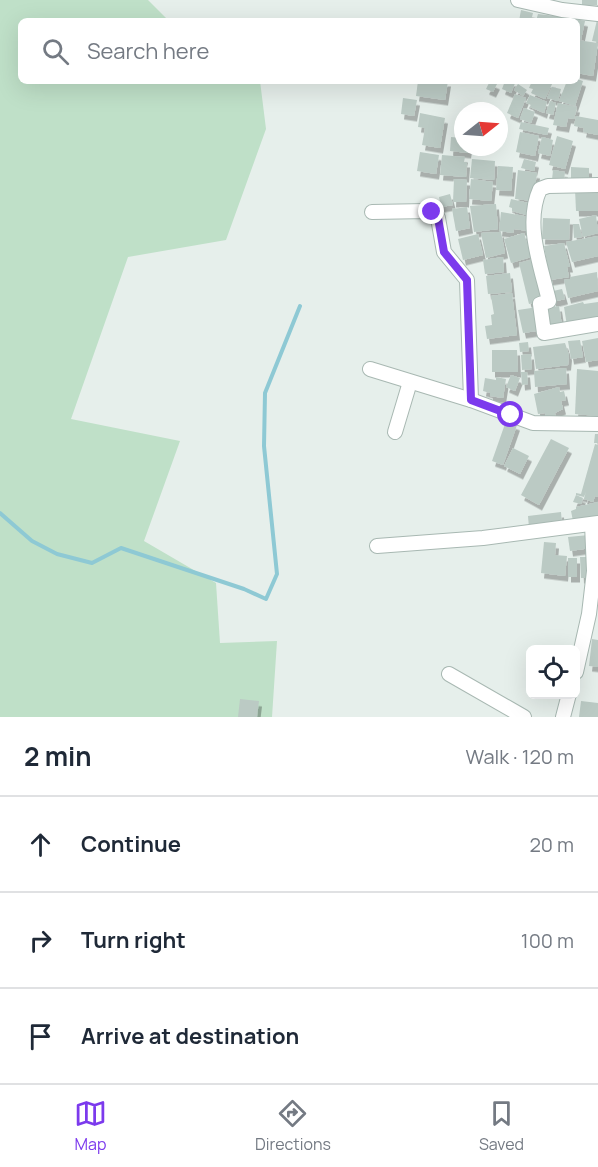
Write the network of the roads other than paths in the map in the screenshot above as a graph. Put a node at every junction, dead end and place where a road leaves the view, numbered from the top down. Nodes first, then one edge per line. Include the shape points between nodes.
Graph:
1 (518, 0) edge
2 (598, 14) edge
3 (598, 185) edge
4 (372, 212) dead end
5 (598, 324) edge
6 (370, 369) dead end
7 (410, 382) junction
8 (471, 400) junction
9 (598, 424) edge
10 (395, 432) dead end
11 (595, 523) edge
12 (377, 546) dead end
13 (580, 654) edge
14 (449, 674) dead end
15 (568, 699) edge
16 (524, 717) edge
17 (563, 717) edge

1 - 2 street
3 - 5 street via 540,189 532,224 549,302 540,304 544,333
4 - 8 street via 432,212 438,218 444,252 467,280
6 - 7 street
7 - 8 street
7 - 10 street
8 - 9 street via 533,423
11 - 12 street via 483,538
11 - 13 street via 594,571
14 - 16 street
15 - 17 street

